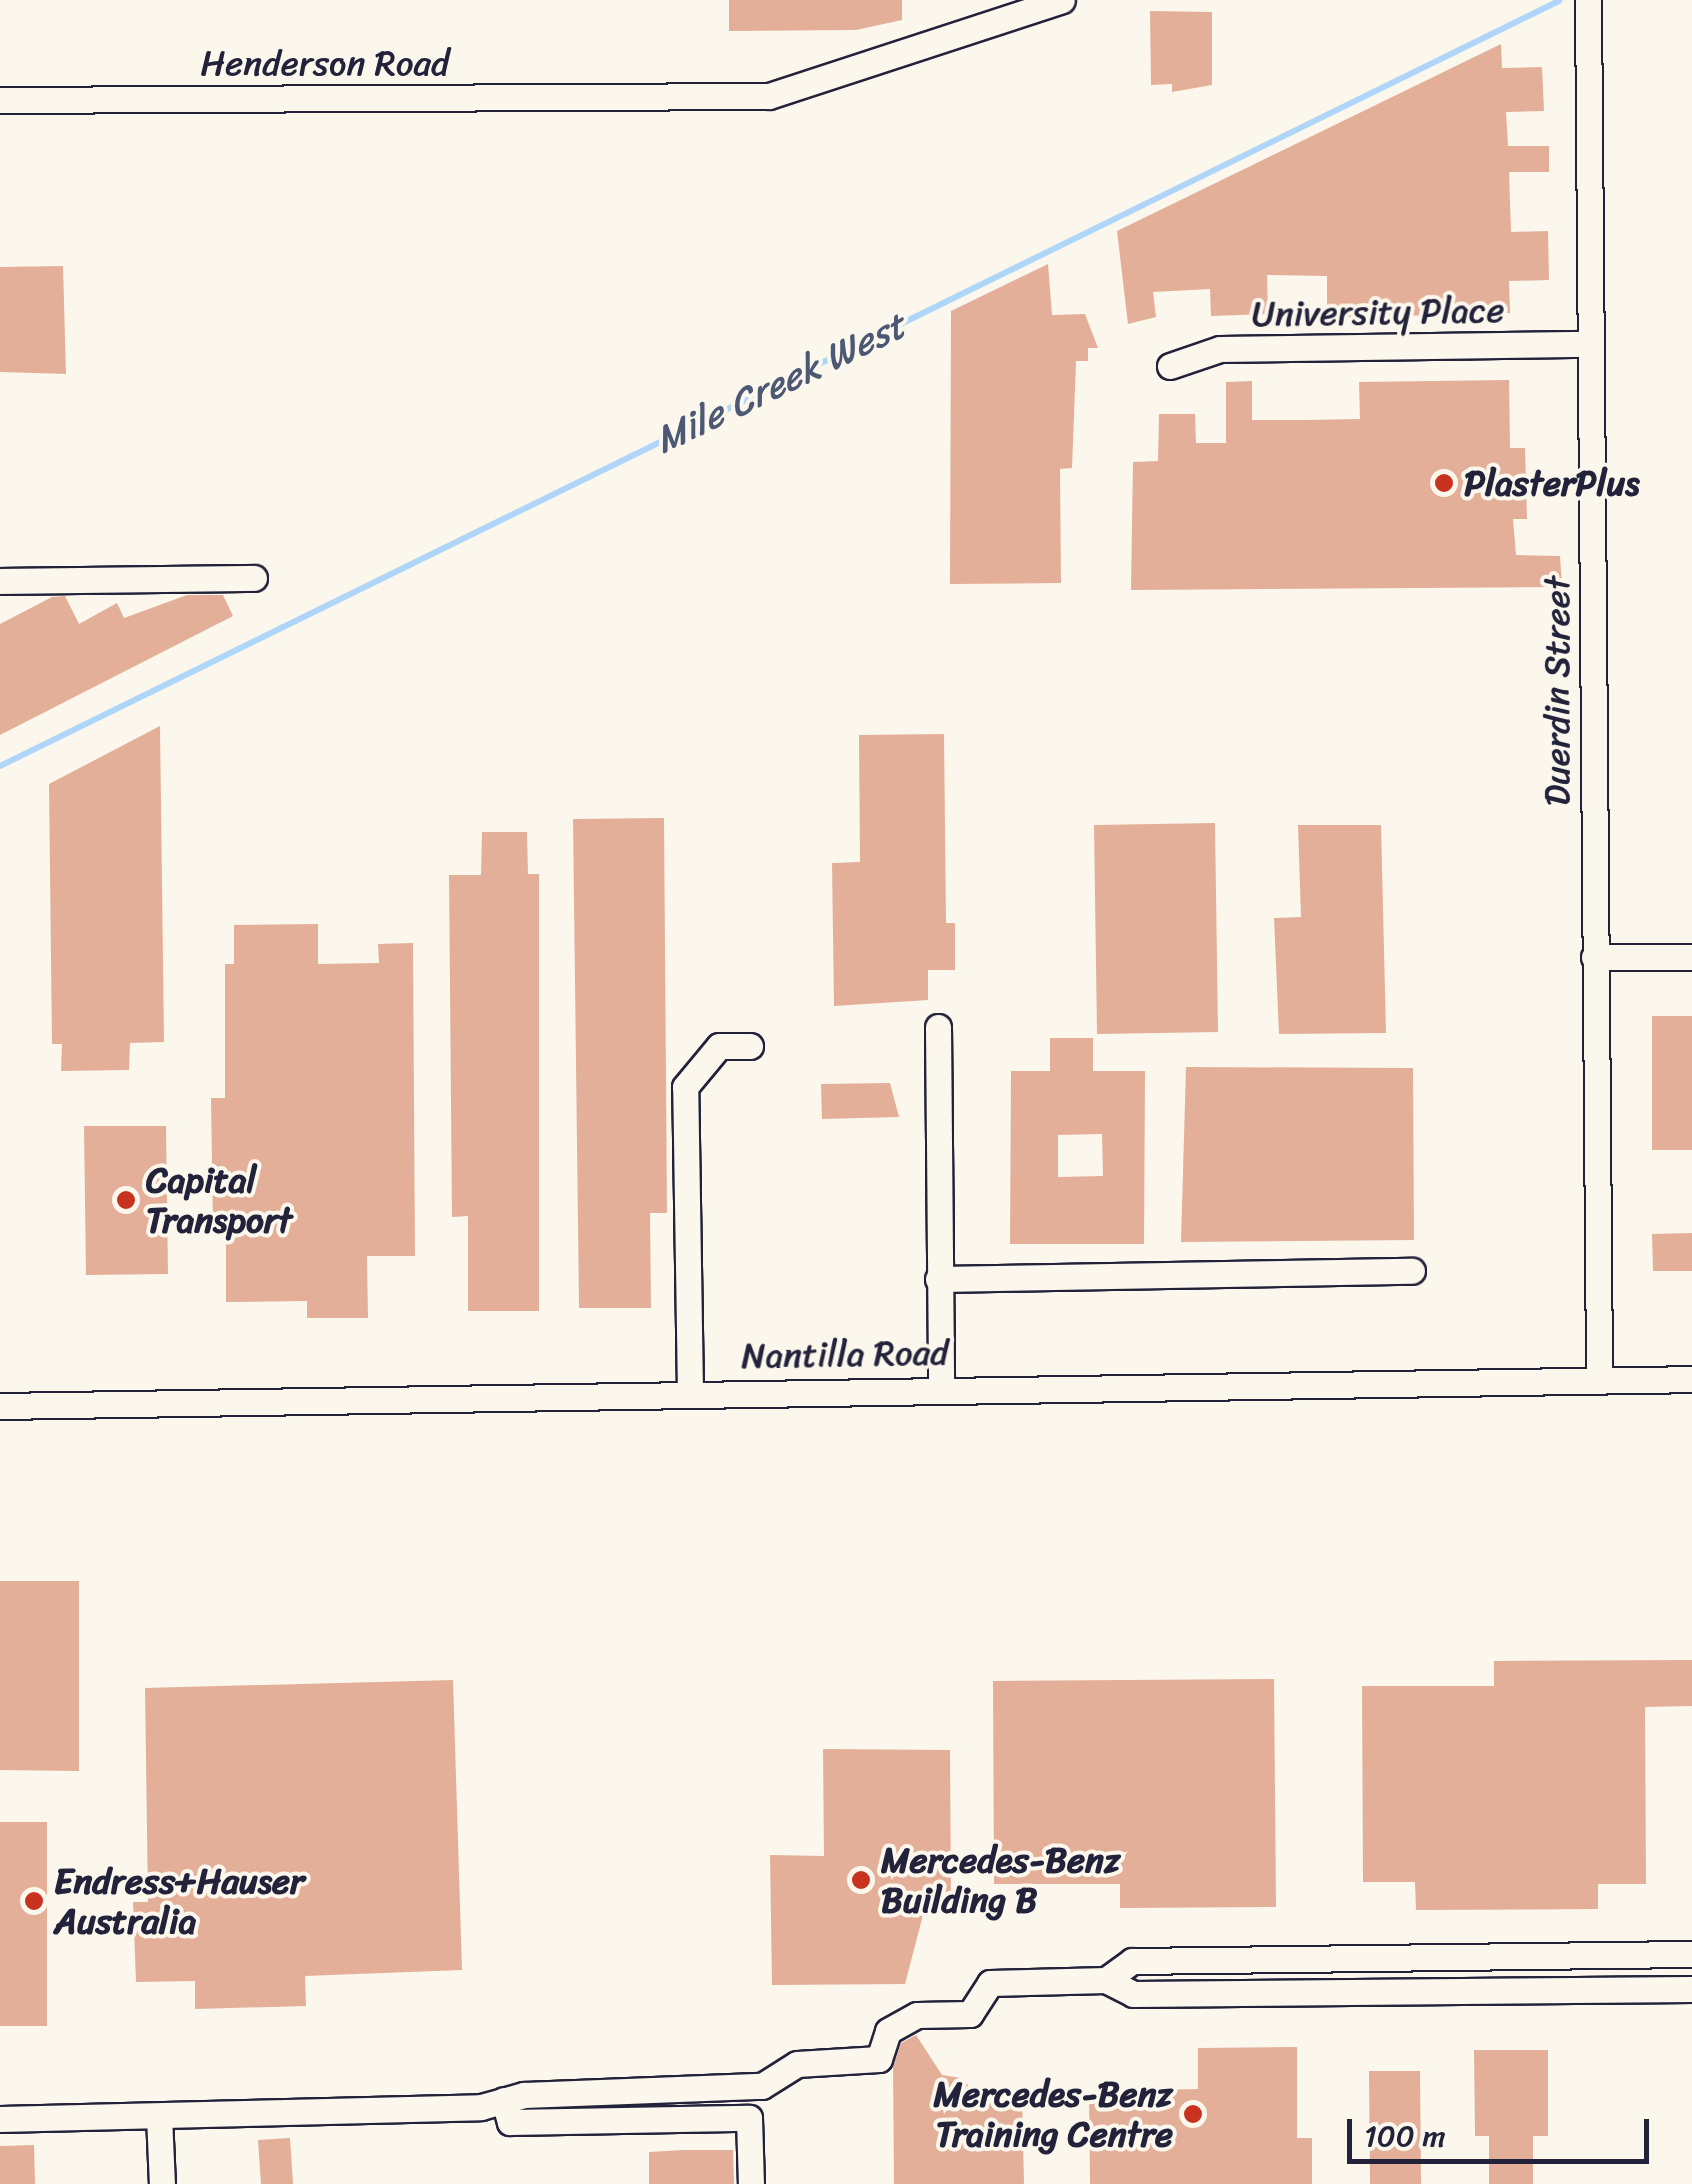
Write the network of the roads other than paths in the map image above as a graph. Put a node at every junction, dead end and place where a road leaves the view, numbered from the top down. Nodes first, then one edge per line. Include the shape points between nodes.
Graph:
1 (1062, 0) edge
2 (1588, 0) edge
3 (0, 100) edge
4 (1590, 344) junction
5 (1170, 366) dead end
6 (254, 578) dead end
7 (0, 582) edge
8 (1692, 957) edge
9 (1594, 958) junction
10 (938, 1027) dead end
11 (750, 1046) dead end
12 (1412, 1271) dead end
13 (938, 1278) junction
14 (1692, 1379) edge
15 (1599, 1382) junction
16 (941, 1388) junction
17 (690, 1392) junction
18 (0, 1406) edge
19 (1692, 1954) edge
20 (1479, 1958) junction
21 (1329, 1960) junction
22 (1106, 1980) junction
23 (1692, 1988) edge
24 (1480, 1991) junction
25 (1329, 1992) junction
26 (504, 2100) junction
27 (159, 2116) junction
28 (0, 2119) edge
29 (162, 2184) edge
30 (751, 2184) edge

1 - 3 street, Henderson Road via 769,96
2 - 4 street, Duerdin Street
4 - 5 street, University Place via 1220,349
4 - 9 street, Duerdin Street
6 - 7 street
8 - 9 street
9 - 15 street, Duerdin Street
10 - 13 street
11 - 17 street via 719,1046 684,1087
12 - 13 street
13 - 16 street
14 - 15 street, Nantilla Road
15 - 16 street, Nantilla Road
16 - 17 street, Nantilla Road
17 - 18 street, Nantilla Road
19 - 20 street
20 - 21 street
20 - 24 street
21 - 22 street via 1132,1962
21 - 25 street
22 - 25 street via 1133,1994
22 - 26 street via 990,1983 970,2014 917,2015 888,2031 879,2059 797,2064 762,2086
23 - 24 street
24 - 25 street
26 - 27 street via 481,2108
26 - 30 street via 510,2122 750,2118
27 - 28 street
27 - 29 street

